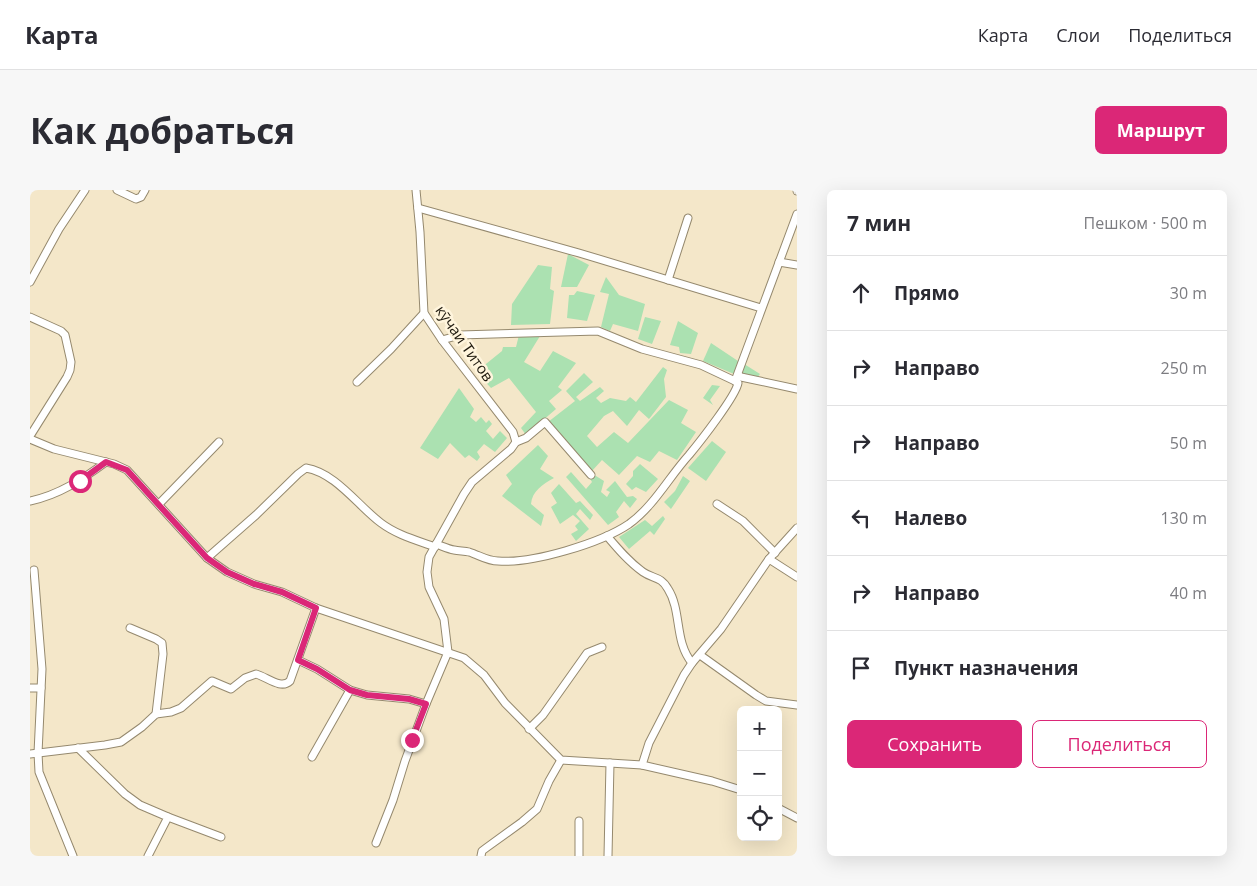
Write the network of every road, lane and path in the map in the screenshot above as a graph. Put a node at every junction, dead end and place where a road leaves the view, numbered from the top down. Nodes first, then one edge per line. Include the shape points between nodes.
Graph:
1 (85, 190) edge
2 (117, 190) edge
3 (145, 190) edge
4 (416, 190) edge
5 (418, 208) junction
6 (797, 214) edge
7 (688, 218) dead end
8 (779, 262) junction
9 (797, 265) edge
10 (668, 280) junction
11 (30, 282) edge
12 (761, 308) junction
13 (424, 313) junction
14 (30, 317) edge
15 (442, 340) junction
16 (736, 378) junction
17 (356, 382) dead end
18 (797, 389) edge
19 (30, 438) edge
20 (219, 442) dead end
21 (516, 442) junction
22 (106, 462) junction
23 (591, 476) dead end
24 (30, 501) edge
25 (159, 504) junction
26 (717, 504) dead end
27 (797, 528) edge
28 (607, 536) junction
29 (435, 545) junction
30 (775, 553) junction
31 (207, 558) junction
32 (769, 559) junction
33 (34, 570) dead end
34 (797, 577) edge
35 (316, 608) junction
36 (130, 628) dead end
37 (602, 647) dead end
38 (448, 652) junction
39 (700, 655) junction
40 (298, 660) junction
41 (692, 662) junction
42 (30, 688) edge
43 (41, 688) junction
44 (350, 690) junction
45 (426, 704) junction
46 (797, 705) edge
47 (156, 714) junction
48 (529, 729) junction
49 (78, 748) junction
50 (34, 754) edge
51 (312, 757) dead end
52 (561, 760) junction
53 (610, 763) junction
54 (642, 765) junction
55 (737, 789) edge
56 (782, 810) edge
57 (168, 817) junction
58 (797, 818) edge
59 (579, 821) dead end
60 (221, 837) dead end
61 (376, 844) dead end
62 (73, 856) edge
63 (148, 856) edge
64 (481, 856) edge
65 (579, 856) edge
66 (608, 856) edge

1 - 11 street
2 - 3 street via 136,199
4 - 5 street, кӯчаи Титов
5 - 10 street
5 - 13 street, кӯчаи Титов
6 - 8 street
7 - 10 street
8 - 9 street
8 - 12 street
10 - 12 street
12 - 16 street
13 - 15 street, кӯчаи Титов
13 - 17 street
14 - 19 street via 61,331 71,362 67,377
15 - 16 street via 460,335 598,331 642,349
15 - 21 street, кӯчаи Титов via 514,432
16 - 18 street
16 - 28 street via 737,387 729,402 668,484 630,524
19 - 22 street
20 - 25 street
21 - 23 street via 545,422
21 - 29 street via 472,482
22 - 24 street via 61,491
22 - 25 street via 127,470
25 - 31 street
26 - 30 street via 743,521
27 - 30 street
28 - 29 street via 556,554 498,562
28 - 41 street via 644,573 664,582 674,601 683,647
29 - 31 street via 394,530 331,479 306,468
29 - 38 street via 427,572 429,587 444,620
30 - 32 street
31 - 35 street via 227,572
32 - 34 street
32 - 39 street
33 - 43 street
35 - 38 street
35 - 40 street
36 - 47 street via 162,643
37 - 48 street via 587,653 544,715
38 - 45 street
38 - 48 street via 475,666
39 - 41 street
39 - 46 street via 766,701
40 - 44 street
40 - 47 street via 286,684 256,674 231,689 212,681 181,708
41 - 54 street via 649,743
42 - 43 street
43 - 50 street
44 - 45 street
44 - 51 street
45 - 61 street
47 - 49 street via 121,742
48 - 52 street
49 - 50 street
49 - 57 street via 140,805
50 - 62 street
52 - 53 street
52 - 64 street via 537,809 486,848
53 - 54 street
53 - 66 street
54 - 55 street
56 - 58 street
57 - 60 street
57 - 63 street
59 - 65 street

